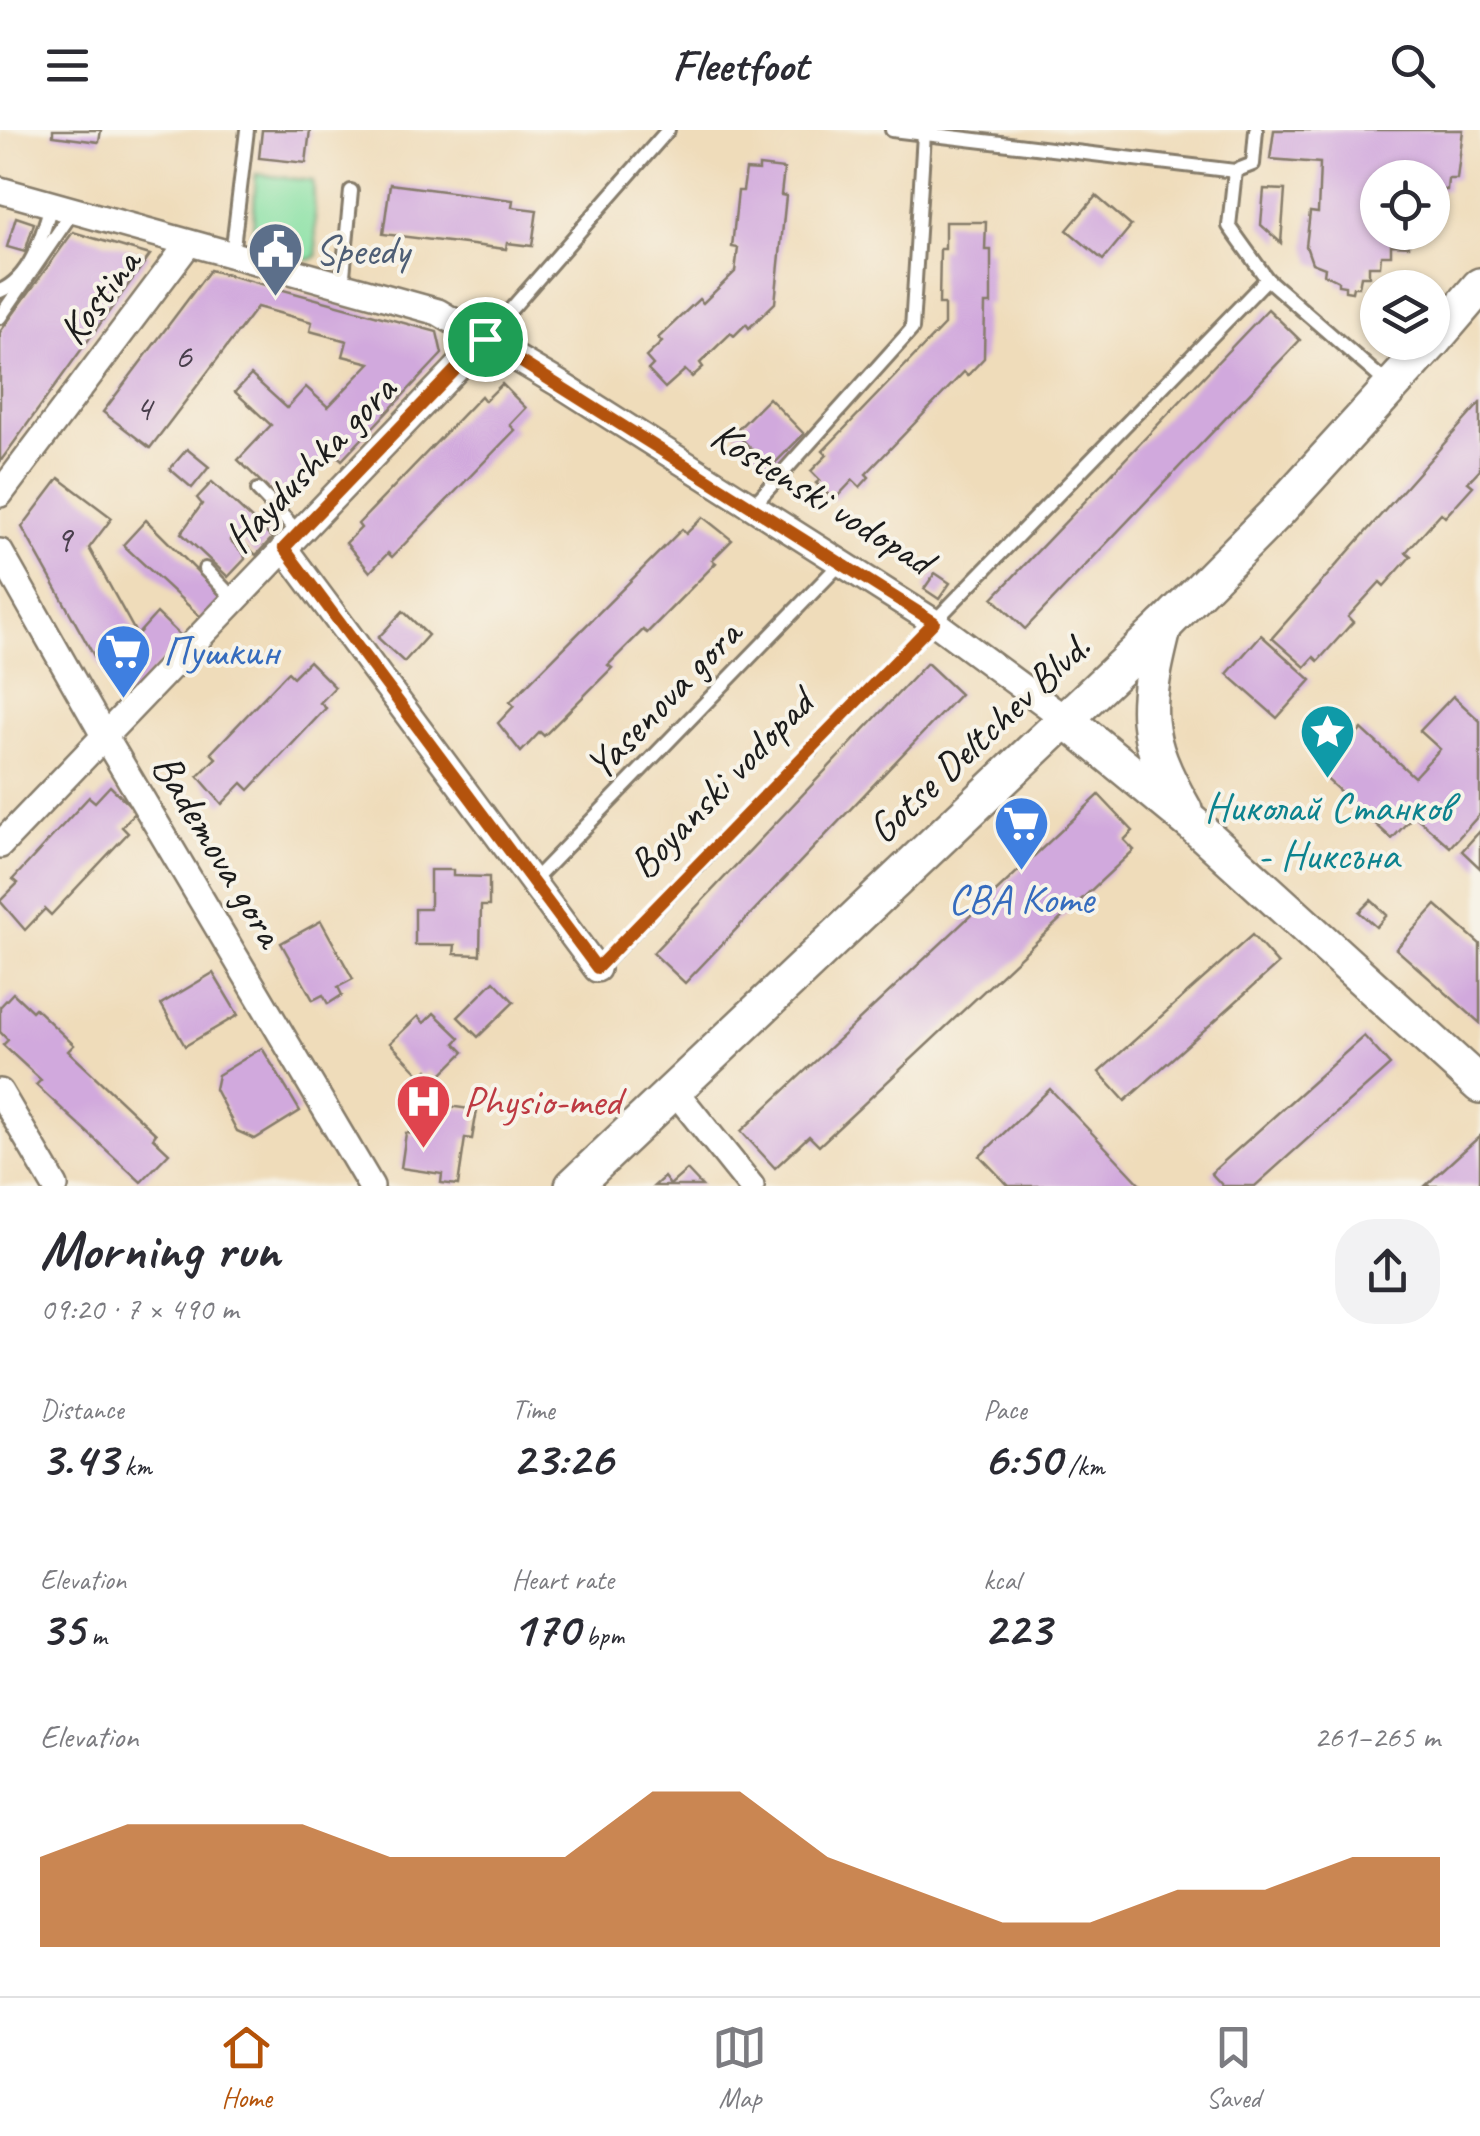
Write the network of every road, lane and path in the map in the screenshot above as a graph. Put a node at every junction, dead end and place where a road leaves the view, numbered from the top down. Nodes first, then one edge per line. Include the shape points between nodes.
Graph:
1 (247, 130) edge
2 (668, 130) edge
3 (892, 130) edge
4 (1256, 130) edge
5 (924, 134) junction
6 (1236, 170) junction
7 (0, 190) edge
8 (350, 191) dead end
9 (62, 208) junction
10 (189, 243) junction
11 (232, 255) junction
12 (1267, 279) junction
13 (342, 286) junction
14 (1480, 286) edge
15 (0, 290) edge
16 (0, 317) edge
17 (1450, 321) edge
18 (485, 339) junction
19 (1417, 360) edge
20 (1393, 388) junction
21 (258, 490) dead end
22 (0, 494) edge
23 (751, 508) junction
24 (292, 540) junction
25 (0, 552) edge
26 (841, 563) junction
27 (205, 569) dead end
28 (235, 600) junction
29 (934, 622) junction
30 (1164, 626) junction
31 (1064, 718) junction
32 (105, 736) junction
33 (1192, 824) junction
34 (0, 846) edge
35 (532, 882) junction
36 (597, 968) joint
37 (1480, 1085) edge
38 (674, 1090) junction
39 (0, 1092) edge
40 (55, 1186) edge
41 (371, 1186) edge
42 (573, 1186) edge
43 (751, 1186) edge

1 - 11 lane
2 - 18 lane, Haydushka gora
3 - 5 lane
4 - 6 lane via 1253,164
5 - 6 lane
5 - 23 lane via 912,329
6 - 12 lane via 1230,226
7 - 9 street, Kostenski vodopad
8 - 13 lane
9 - 10 street, Kostenski vodopad
9 - 15 lane via 27,268
9 - 16 lane
10 - 11 street, Kostenski vodopad
10 - 22 street, Kostina
11 - 13 street, Kostenski vodopad
12 - 20 lane
12 - 29 lane, Boyanski vodopad
13 - 18 street, Kostenski vodopad via 438,312
14 - 17 street, Gotse Deltchev Blvd.
18 - 23 street, Kostenski vodopad
18 - 24 street, Haydushka gora
19 - 20 street, Gotse Deltchev Blvd.
20 - 30 street, Gotse Deltchev Blvd.
21 - 24 lane
23 - 26 street, Kostenski vodopad
24 - 28 street, Haydushka gora
24 - 35 street, Boyanski vodopad
25 - 32 street, Bademova gora
26 - 29 street, Kostenski vodopad
26 - 35 lane, Yasenova gora
27 - 28 lane
28 - 32 street, Haydushka gora
29 - 31 street, Kostenski vodopad
29 - 36 lane, Boyanski vodopad
30 - 31 street, Gotse Deltchev Blvd.
30 - 33 street via 1148,695 1149,733
31 - 33 street, Kostenski vodopad
31 - 38 street, Gotse Deltchev Blvd.
32 - 34 street, Haydushka gora
32 - 41 street, Bademova gora
33 - 37 street, Kostenski vodopad
35 - 36 street, Boyanski vodopad
38 - 42 street, Gotse Deltchev Blvd.
38 - 43 street
39 - 40 street

